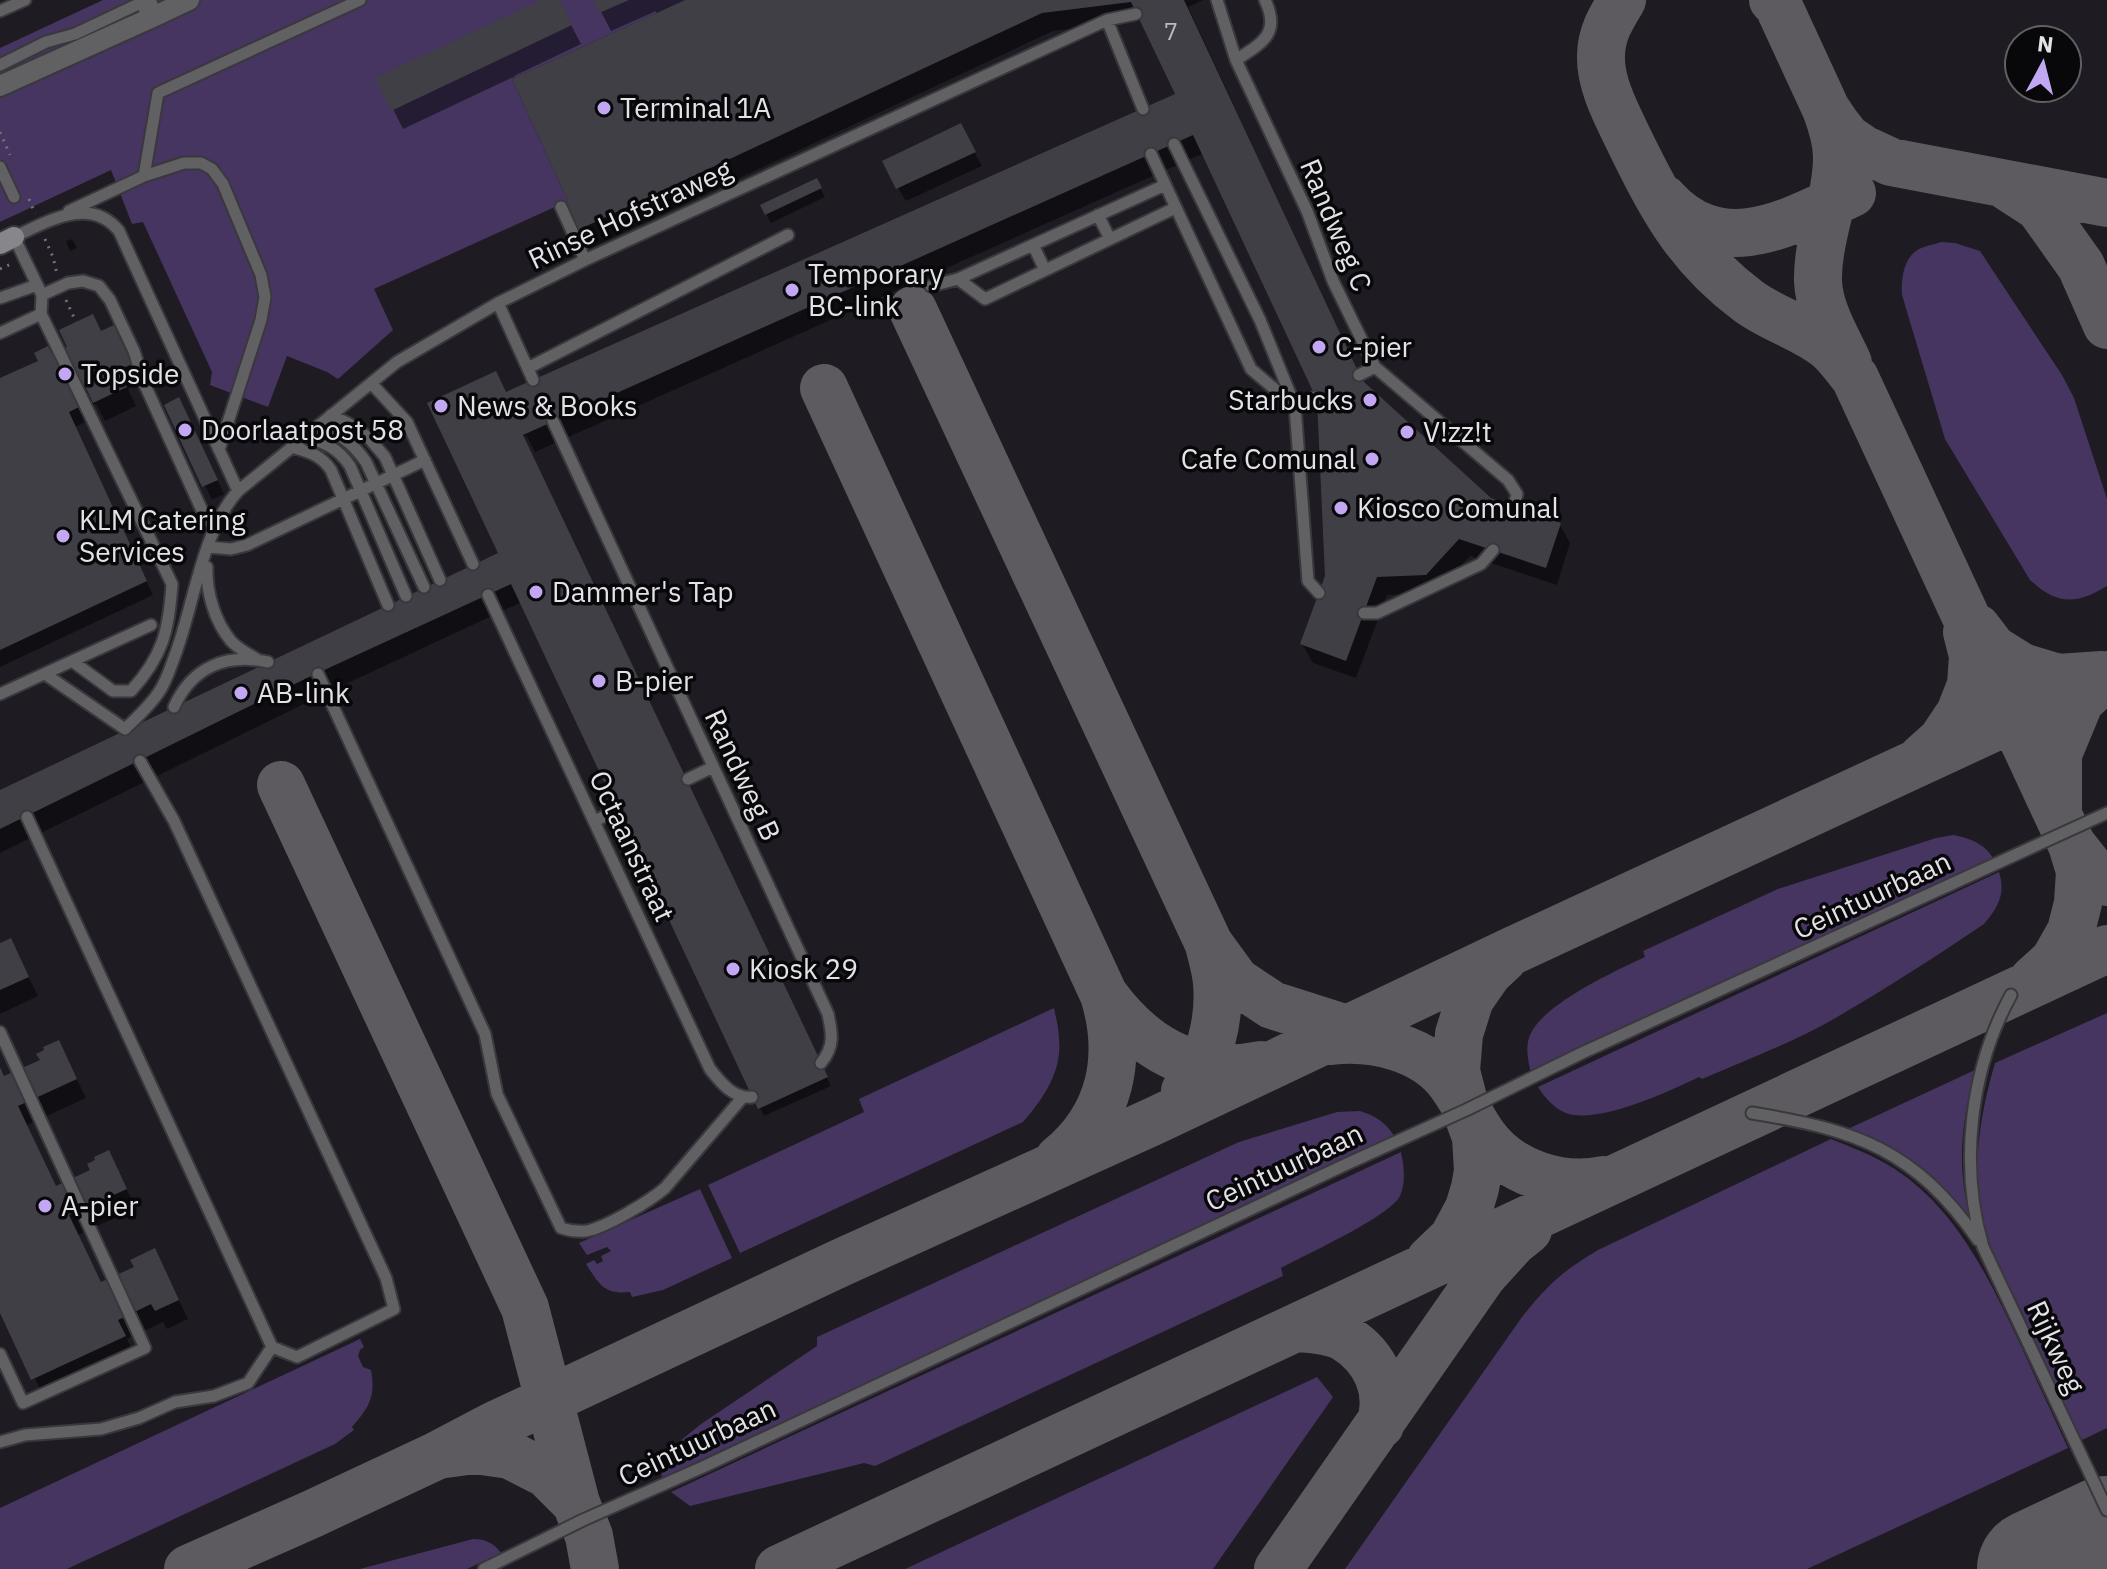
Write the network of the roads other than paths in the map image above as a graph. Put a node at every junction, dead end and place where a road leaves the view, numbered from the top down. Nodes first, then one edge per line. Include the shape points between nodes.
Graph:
1 (25, 0) edge
2 (189, 0) edge
3 (360, 0) edge
4 (1217, 0) edge
5 (1265, 0) edge
6 (147, 4) edge
7 (0, 11) edge
8 (1136, 14) dead end
9 (1107, 20) junction
10 (1236, 60) junction
11 (1, 82) edge
12 (1143, 109) dead end
13 (1174, 144) dead end
14 (1151, 154) dead end
15 (0, 167) edge
16 (144, 176) junction
17 (1165, 185) junction
18 (14, 197) dead end
19 (561, 207) dead end
20 (1175, 208) junction
21 (61, 215) junction
22 (1098, 215) junction
23 (788, 235) dead end
24 (1110, 239) junction
25 (7, 241) edge
26 (1033, 245) junction
27 (585, 260) junction
28 (1045, 270) junction
29 (958, 279) junction
30 (931, 286) dead end
31 (39, 290) junction
32 (0, 298) edge
33 (498, 303) junction
34 (41, 314) junction
35 (0, 333) edge
36 (1375, 367) junction
37 (528, 368) junction
38 (1359, 375) dead end
39 (533, 380) dead end
40 (371, 383) junction
41 (1315, 397) dead end
42 (1295, 406) junction
43 (331, 415) junction
44 (553, 421) dead end
45 (319, 425) junction
46 (305, 436) junction
47 (292, 447) junction
48 (219, 450) junction
49 (425, 460) junction
50 (393, 475) junction
51 (376, 483) junction
52 (238, 491) junction
53 (360, 491) junction
54 (343, 499) junction
55 (1514, 506) dead end
56 (215, 528) junction
57 (208, 547) junction
58 (1493, 550) dead end
59 (473, 564) dead end
60 (440, 580) dead end
61 (424, 587) dead end
62 (1319, 593) dead end
63 (488, 595) dead end
64 (406, 596) dead end
65 (388, 605) dead end
66 (1364, 613) dead end
67 (151, 625) dead end
68 (72, 661) junction
69 (45, 674) junction
70 (318, 674) dead end
71 (0, 694) edge
72 (174, 707) dead end
73 (140, 761) dead end
74 (713, 767) junction
75 (688, 779) dead end
76 (617, 811) dead end
77 (2107, 813) edge
78 (27, 817) dead end
79 (594, 821) junction
80 (2011, 995) dead end
81 (0, 1032) edge
82 (821, 1063) dead end
83 (1752, 1113) dead end
84 (1983, 1247) junction
85 (272, 1347) junction
86 (0, 1354) edge
87 (0, 1442) edge
88 (2107, 1510) edge
89 (484, 1569) edge

1 - 7 lane
2 - 6 street
3 - 16 lane via 158,93
4 - 10 lane, Randweg C
5 - 10 lane via 1271,32
6 - 11 street
8 - 9 lane, Rinse Hofstraweg
9 - 12 lane
9 - 27 lane, Rinse Hofstraweg
10 - 36 lane, Randweg C
13 - 42 lane via 1260,320
14 - 17 lane
15 - 18 lane
16 - 21 lane
16 - 48 lane via 184,163 212,169 261,275 261,320
17 - 20 lane
17 - 22 lane
19 - 27 lane
20 - 24 lane
20 - 42 lane via 1251,369
21 - 25 lane
21 - 48 lane via 99,216 119,231
22 - 24 lane
22 - 26 lane
23 - 37 lane
24 - 28 lane
25 - 31 lane
26 - 28 lane
26 - 29 lane
27 - 33 lane, Rinse Hofstraweg
28 - 29 lane via 985,299
29 - 30 lane
31 - 32 lane
31 - 34 lane
31 - 56 lane via 83,281 99,286 110,300 205,517
33 - 37 lane
33 - 40 lane, Rinse Hofstraweg
34 - 35 lane
34 - 68 lane via 172,584 162,647 131,691 113,691
36 - 38 lane
36 - 55 lane, Randweg C via 1508,480 1517,494
37 - 39 lane
40 - 43 lane, Rinse Hofstraweg
40 - 49 lane via 407,422
41 - 42 lane
42 - 62 lane via 1308,581
43 - 45 lane, Rinse Hofstraweg
43 - 50 lane via 368,437
44 - 74 lane, Randweg B
45 - 46 lane, Rinse Hofstraweg
45 - 51 lane via 355,446
46 - 47 lane, Rinse Hofstraweg
46 - 53 lane via 341,453
47 - 52 lane, Rinse Hofstraweg
47 - 54 lane via 325,461
48 - 52 lane
49 - 50 lane
49 - 59 lane
50 - 51 lane
50 - 60 lane
51 - 53 lane
51 - 61 lane
52 - 56 lane, Rinse Hofstraweg
53 - 54 lane
53 - 64 lane
54 - 57 lane via 247,545
54 - 65 lane
56 - 57 lane, Rinse Hofstraweg
57 - 69 lane, Rinse Hofstraweg via 182,640 160,692 125,729
57 - 72 lane, Rinse Hofstraweg via 207,580 219,624 233,644 263,661 220,662 196,674
58 - 66 lane via 1481,564 1377,613
63 - 79 lane, Octaanstraat
67 - 68 lane
68 - 69 lane
69 - 71 lane
70 - 79 lane, Octaanstraat via 485,1034 497,1094 561,1228 575,1232 591,1230 652,1200 747,1097 723,1085 710,1069
73 - 85 lane via 174,821 386,1278 394,1309 297,1357
74 - 75 lane
74 - 82 lane, Randweg B via 828,1014 833,1037
76 - 79 lane
77 - 89 lane, Ceintuurbaan via 1582,1053
78 - 85 lane
80 - 84 lane, Rijkweg via 1989,1044 1972,1121 1972,1182
81 - 86 lane via 145,1348 23,1403
83 - 84 lane, Rijkweg via 1816,1125 1885,1151 1927,1180
84 - 88 lane, Rijkweg
85 - 87 lane via 248,1383 214,1396 175,1402 101,1429

